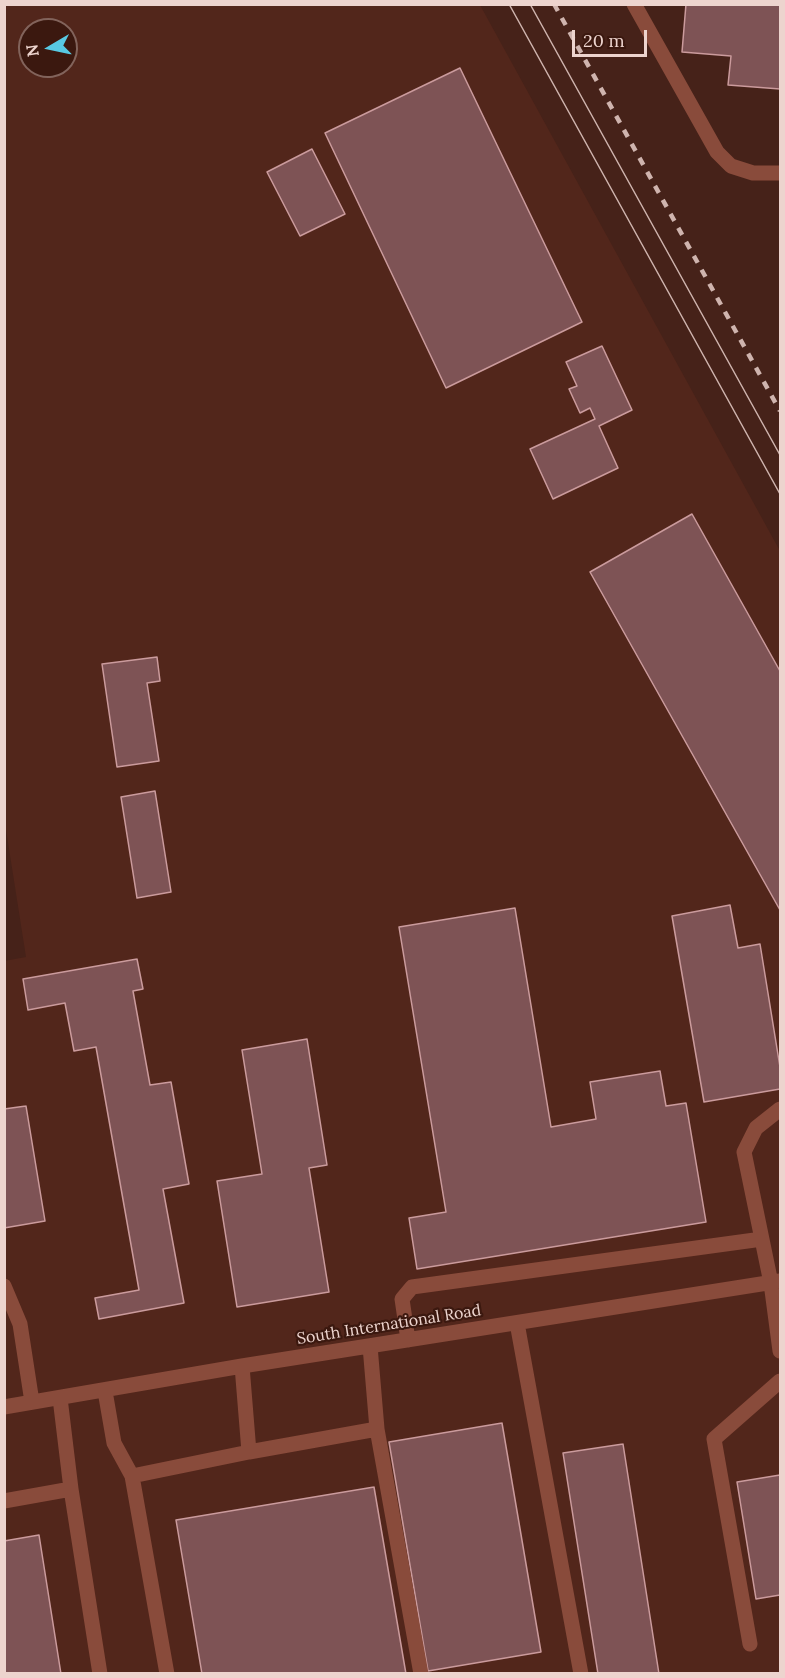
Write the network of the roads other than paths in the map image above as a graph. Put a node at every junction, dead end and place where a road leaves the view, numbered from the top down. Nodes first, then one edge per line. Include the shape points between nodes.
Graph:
1 (634, 4) edge
2 (780, 173) edge
3 (780, 1109) edge
4 (762, 1239) junction
5 (776, 1282) edge
6 (4, 1286) edge
7 (517, 1323) junction
8 (408, 1340) junction
9 (370, 1346) junction
10 (780, 1352) edge
11 (242, 1366) junction
12 (780, 1381) edge
13 (105, 1391) junction
14 (60, 1398) junction
15 (32, 1402) junction
16 (4, 1407) edge
17 (377, 1428) junction
18 (249, 1452) junction
19 (132, 1476) junction
20 (71, 1489) junction
21 (4, 1501) edge
22 (750, 1644) dead end
23 (100, 1674) edge
24 (167, 1674) edge
25 (421, 1674) edge
26 (581, 1674) edge

1 - 2 street via 717,152 731,166 753,173
3 - 4 street via 756,1128 744,1152
4 - 5 street
4 - 8 street via 411,1287 402,1299
5 - 7 street, South International Road
5 - 10 street
6 - 15 street via 20,1324
7 - 8 street, South International Road
7 - 26 street
8 - 9 street, South International Road
9 - 11 street, South International Road
9 - 17 street
11 - 13 street, South International Road
11 - 18 street
12 - 22 street via 714,1439
13 - 14 street, South International Road
13 - 19 street via 114,1443
14 - 15 street, South International Road
14 - 20 street
15 - 16 street, South International Road
17 - 18 street
17 - 25 street
18 - 19 street
19 - 24 street
20 - 21 street
20 - 23 street

